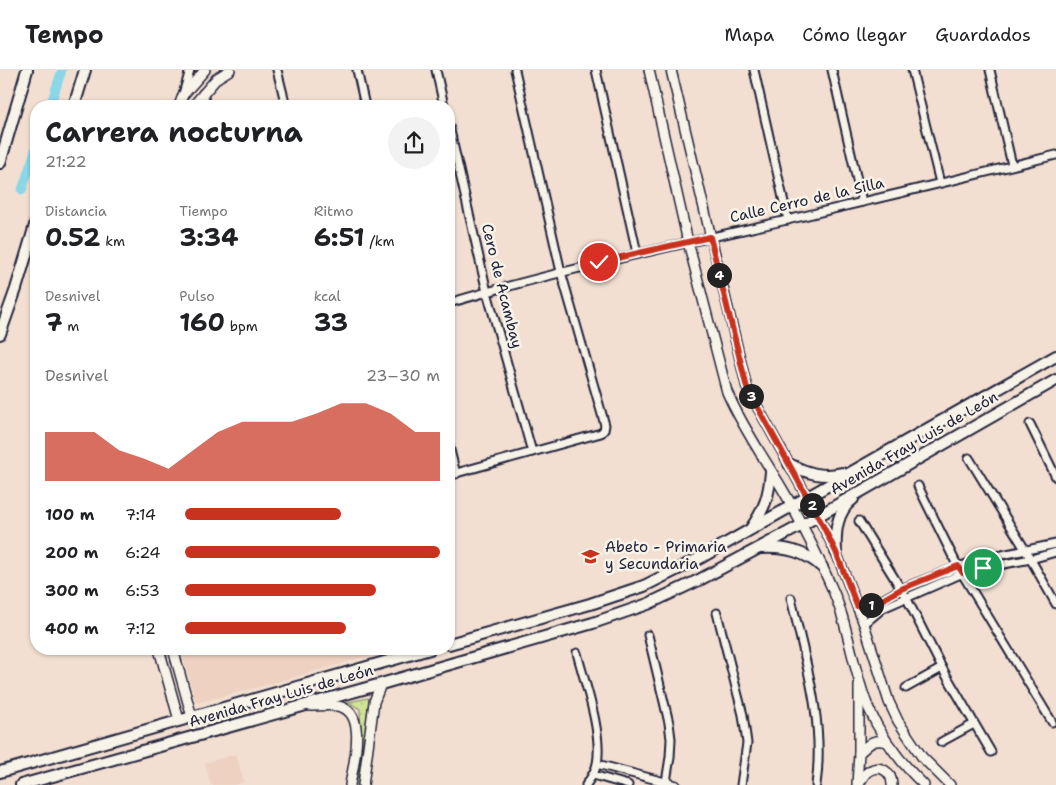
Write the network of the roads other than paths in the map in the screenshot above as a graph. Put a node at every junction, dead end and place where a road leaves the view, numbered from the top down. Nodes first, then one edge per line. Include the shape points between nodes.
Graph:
1 (27, 70) edge
2 (86, 70) edge
3 (190, 70) edge
4 (205, 70) edge
5 (230, 70) edge
6 (277, 70) edge
7 (356, 70) edge
8 (436, 70) edge
9 (514, 70) edge
10 (596, 70) edge
11 (649, 70) edge
12 (671, 70) edge
13 (754, 70) edge
14 (832, 70) edge
15 (912, 70) edge
16 (990, 70) edge
17 (203, 93) junction
18 (183, 95) junction
19 (76, 100) edge
20 (182, 100) edge
21 (198, 100) edge
22 (205, 100) edge
23 (284, 100) edge
24 (364, 100) edge
25 (443, 100) edge
26 (4, 136) edge
27 (455, 152) edge
28 (1056, 154) edge
29 (0, 163) edge
30 (1012, 165) junction
31 (940, 183) junction
32 (862, 202) junction
33 (788, 220) junction
34 (710, 237) junction
35 (30, 242) edge
36 (688, 242) junction
37 (637, 253) junction
38 (562, 272) junction
39 (487, 292) junction
40 (455, 301) edge
41 (0, 334) edge
42 (1056, 356) edge
43 (1056, 380) edge
44 (1030, 424) dead end
45 (532, 452) junction
46 (969, 458) dead end
47 (789, 464) junction
48 (855, 469) junction
49 (771, 472) junction
50 (455, 473) edge
51 (1056, 476) edge
52 (918, 486) dead end
53 (865, 490) junction
54 (807, 497) junction
55 (792, 506) junction
56 (818, 516) junction
57 (860, 521) dead end
58 (802, 525) junction
59 (752, 528) junction
60 (1056, 544) edge
61 (759, 548) junction
62 (1026, 551) junction
63 (836, 552) junction
64 (1056, 552) edge
65 (1031, 559) junction
66 (958, 566) junction
67 (822, 567) junction
68 (963, 573) junction
69 (901, 589) junction
70 (791, 598) dead end
71 (906, 598) junction
72 (1056, 604) edge
73 (857, 606) junction
74 (717, 613) dead end
75 (864, 624) junction
76 (648, 634) dead end
77 (455, 642) edge
78 (577, 653) dead end
79 (161, 655) edge
80 (175, 655) edge
81 (409, 655) edge
82 (942, 668) junction
83 (859, 679) junction
84 (381, 684) junction
85 (906, 688) dead end
86 (302, 706) junction
87 (192, 716) junction
88 (179, 720) junction
89 (1052, 722) dead end
90 (974, 724) junction
91 (112, 741) junction
92 (886, 742) junction
93 (941, 742) dead end
94 (990, 752) dead end
95 (859, 754) junction
96 (116, 758) junction
97 (597, 764) junction
98 (0, 772) edge
99 (593, 775) junction
100 (666, 782) junction
101 (21, 785) edge
102 (350, 785) edge
103 (363, 785) edge
104 (586, 785) edge
105 (628, 785) edge
106 (676, 785) edge
107 (741, 785) edge
108 (816, 785) edge
109 (858, 785) edge
110 (892, 785) edge
111 (924, 785) edge
112 (950, 785) edge

1 - 26 main road
2 - 19 main road
3 - 18 street
4 - 18 street
5 - 17 street
6 - 23 street
7 - 24 street
8 - 25 street
9 - 38 street
10 - 37 street
11 - 36 street
12 - 34 street
13 - 33 street
14 - 32 street
15 - 31 street
16 - 30 street
17 - 21 street
17 - 22 street
18 - 20 street
26 - 29 main road
27 - 39 street, Cero de Acambay
28 - 30 street, Calle Cerro de la Silla
30 - 31 street, Calle Cerro de la Silla
31 - 32 street, Calle Cerro de la Silla
32 - 33 street, Calle Cerro de la Silla
33 - 34 street, Calle Cerro de la Silla
34 - 36 street, Calle Cerro de la Silla
34 - 47 street via 747,388
35 - 41 main road
36 - 37 street, Calle Cerro de la Silla
36 - 49 street via 726,392
37 - 38 street, Calle Cerro de la Silla
38 - 39 street, Calle Cerro de la Silla
38 - 45 street via 605,425 601,433
39 - 40 street, Calle Cerro de la Silla
39 - 45 street, Cero de Acambay
42 - 48 main road, Avenida Fray Luis de León
43 - 53 main road, Avenida Fray Luis de León
44 - 51 street
45 - 50 street
46 - 62 street
47 - 48 main road via 816,475 831,476
47 - 54 street
48 - 54 main road, Avenida Fray Luis de León
49 - 55 street
49 - 59 main road via 768,499
52 - 66 street
53 - 56 main road, Avenida Fray Luis de León
53 - 63 main road via 842,511 835,535
54 - 55 main road, Avenida Fray Luis de León
54 - 56 street
55 - 58 street
55 - 59 main road, Avenida Fray Luis de León
56 - 58 main road, Avenida Fray Luis de León
56 - 63 street
57 - 69 street
58 - 61 main road, Avenida Fray Luis de León
58 - 67 street
59 - 77 main road, Avenida Fray Luis de León via 644,586
60 - 62 street
61 - 67 main road via 793,550 807,555
61 - 84 main road, Avenida Fray Luis de León via 648,604
62 - 65 street
62 - 66 street
63 - 73 street
64 - 65 street
65 - 68 street
65 - 72 street
66 - 68 street
66 - 69 street
67 - 83 street via 843,616
68 - 71 street
68 - 89 street
69 - 71 street
69 - 73 street via 875,604
70 - 108 street via 816,705 819,752
71 - 75 street via 878,612
71 - 82 street
73 - 75 street
74 - 107 street via 743,714 747,743
75 - 112 street via 898,721 922,757
76 - 100 street via 671,739
78 - 97 street via 597,733
79 - 88 street
80 - 87 street
81 - 87 main road, Avenida Fray Luis de León
82 - 85 street
82 - 90 street
83 - 92 street via 868,708
83 - 95 street
84 - 86 main road, Avenida Fray Luis de León
84 - 103 street via 374,702
86 - 96 main road, Avenida Fray Luis de León
86 - 102 street via 339,706 355,721 358,730
87 - 88 main road, Avenida Fray Luis de León
88 - 91 main road, Avenida Fray Luis de León
90 - 93 street
90 - 94 street
91 - 96 main road
91 - 98 main road, Avenida Fray Luis de León
92 - 95 street via 873,741
92 - 111 street
95 - 109 street
96 - 101 main road, Avenida Fray Luis de León
97 - 99 street
97 - 100 street
99 - 104 street
99 - 105 street
100 - 106 street
109 - 110 street via 867,773 876,768 890,774

